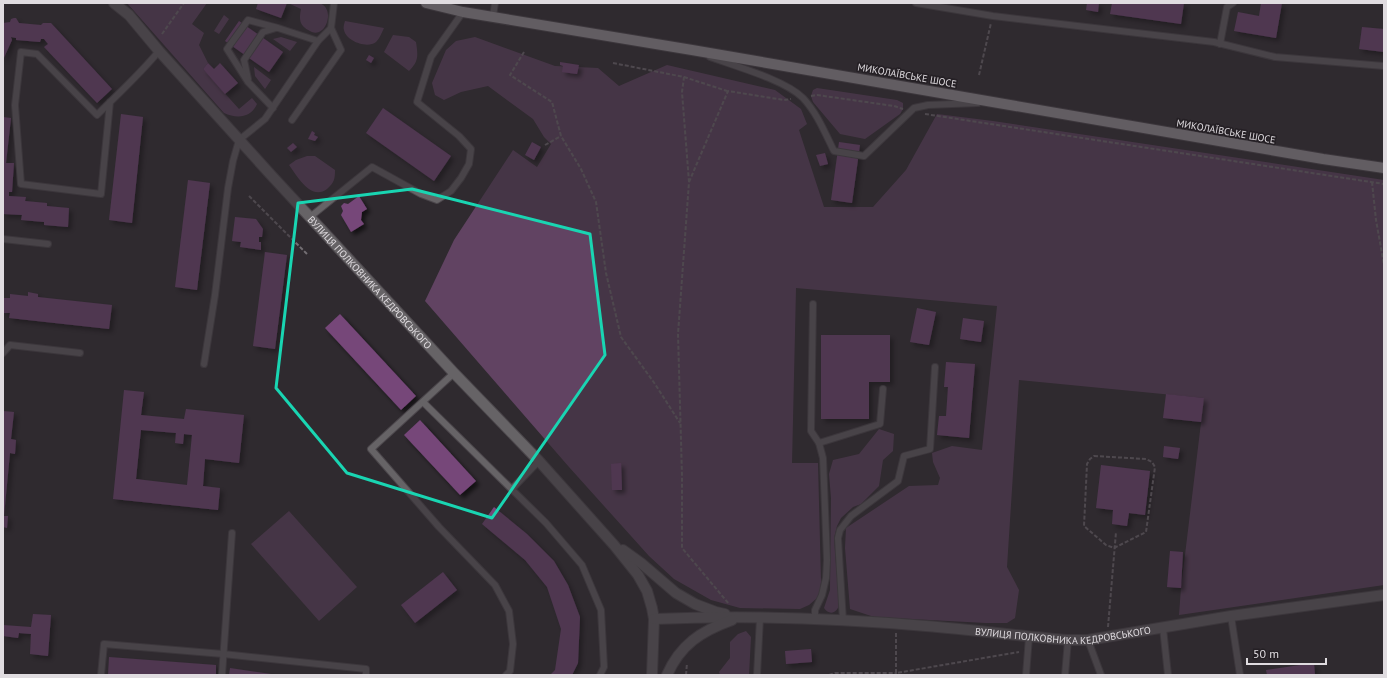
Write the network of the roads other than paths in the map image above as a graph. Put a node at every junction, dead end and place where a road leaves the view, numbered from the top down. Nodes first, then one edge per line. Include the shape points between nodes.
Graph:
1 (114, 3) edge
2 (124, 3) edge
3 (334, 3) edge
4 (426, 3) edge
5 (495, 3) edge
6 (916, 3) edge
7 (1233, 3) edge
8 (923, 4) edge
9 (463, 12) junction
10 (129, 15) junction
11 (492, 16) junction
12 (278, 28) junction
13 (331, 28) junction
14 (318, 41) junction
15 (1220, 44) junction
16 (692, 50) junction
17 (160, 51) junction
18 (1384, 66) edge
19 (248, 82) junction
20 (110, 102) junction
21 (993, 102) junction
22 (273, 108) junction
23 (292, 120) dead end
24 (239, 140) junction
25 (1384, 168) edge
26 (310, 217) junction
27 (3, 240) edge
28 (48, 244) dead end
29 (813, 304) dead end
30 (3, 353) edge
31 (80, 353) dead end
32 (204, 364) dead end
33 (935, 367) dead end
34 (454, 372) junction
35 (883, 389) dead end
36 (423, 402) junction
37 (819, 444) junction
38 (539, 461) junction
39 (512, 489) junction
40 (232, 533) dead end
41 (614, 545) junction
42 (1384, 595) edge
43 (1230, 616) junction
44 (740, 617) junction
45 (760, 618) junction
46 (654, 619) junction
47 (815, 619) junction
48 (843, 621) junction
49 (1163, 628) junction
50 (1029, 637) junction
51 (1068, 640) junction
52 (1088, 640) junction
53 (223, 654) junction
54 (101, 675) edge
55 (222, 675) edge
56 (366, 675) edge
57 (506, 675) edge
58 (600, 675) edge
59 (652, 675) edge
60 (667, 675) edge
61 (757, 675) edge
62 (1026, 675) edge
63 (1065, 675) edge
64 (1101, 675) edge
65 (1168, 675) edge
66 (1240, 675) edge

1 - 10 street, ВУЛИЦЯ ПОЛКОВНИКА КЕДРОВСЬКОГО
2 - 10 street, ВУЛИЦЯ ПОЛКОВНИКА КЕДРОВСЬКОГО
3 - 13 lane
4 - 9 main road, МИКОЛАЇВСЬКЕ ШОСЕ
5 - 11 lane
6 - 8 lane
7 - 15 lane via 1227,8
8 - 15 lane via 993,16
9 - 11 main road, МИКОЛАЇВСЬКЕ ШОСЕ
9 - 26 lane via 431,57 418,102 471,149 469,164 451,191 437,200 372,167
10 - 17 street, ВУЛИЦЯ ПОЛКОВНИКА КЕДРОВСЬКОГО
11 - 16 main road, МИКОЛАЇВСЬКЕ ШОСЕ
12 - 14 lane
12 - 19 lane via 263,32 244,60
12 - 19 lane via 248,20 227,49
13 - 14 lane
13 - 23 lane via 341,50
14 - 22 lane
15 - 18 lane via 1275,57
16 - 21 main road, МИКОЛАЇВСЬКЕ ШОСЕ
16 - 21 lane via 783,84 802,98 815,114 834,151 864,156 914,108
17 - 20 lane
17 - 24 street, ВУЛИЦЯ ПОЛКОВНИКА КЕДРОВСЬКОГО
19 - 22 lane
20 - 20 lane via 97,115 37,54 21,52 15,105 21,184 101,194
21 - 25 main road, МИКОЛАЇВСЬКЕ ШОСЕ
22 - 24 lane via 265,119
24 - 26 street, ВУЛИЦЯ ПОЛКОВНИКА КЕДРОВСЬКОГО
24 - 32 lane via 228,188
26 - 34 street, ВУЛИЦЯ ПОЛКОВНИКА КЕДРОВСЬКОГО
27 - 28 lane
29 - 37 lane via 811,431
30 - 31 lane via 10,345
33 - 48 lane via 930,449 904,456 898,481 851,516 840,530 838,538
34 - 36 lane
34 - 38 street, ВУЛИЦЯ ПОЛКОВНИКА КЕДРОВСЬКОГО
35 - 37 lane via 880,424
36 - 39 lane
36 - 57 lane via 371,449 439,527 495,585 510,618 513,644 510,671
37 - 47 lane via 823,458 827,560 826,578 815,610
38 - 39 lane
38 - 41 street, ВУЛИЦЯ ПОЛКОВНИКА КЕДРОВСЬКОГО
39 - 58 lane via 582,565 601,610 604,667
40 - 53 lane
41 - 44 street, ВУЛИЦЯ ПОЛКОВНИКА КЕДРОВСЬКОГО via 676,594 716,612
41 - 46 street, ВУЛИЦЯ ПОЛКОВНИКА КЕДРОВСЬКОГО via 638,575 646,591
42 - 43 street, ВУЛИЦЯ ПОЛКОВНИКА КЕДРОВСЬКОГО
43 - 49 street, ВУЛИЦЯ ПОЛКОВНИКА КЕДРОВСЬКОГО
43 - 66 lane
44 - 45 street, ВУЛИЦЯ ПОЛКОВНИКА КЕДРОВСЬКОГО
44 - 46 street, ВУЛИЦЯ ПОЛКОВНИКА КЕДРОВСЬКОГО
44 - 60 street, ВУЛИЦЯ ПОЛКОВНИКА КЕДРОВСЬКОГО via 718,625 688,643
45 - 47 street, ВУЛИЦЯ ПОЛКОВНИКА КЕДРОВСЬКОГО
45 - 61 lane
46 - 59 street
47 - 48 street, ВУЛИЦЯ ПОЛКОВНИКА КЕДРОВСЬКОГО
48 - 50 street, ВУЛИЦЯ ПОЛКОВНИКА КЕДРОВСЬКОГО
49 - 52 street, ВУЛИЦЯ ПОЛКОВНИКА КЕДРОВСЬКОГО
49 - 65 lane
50 - 51 street, ВУЛИЦЯ ПОЛКОВНИКА КЕДРОВСЬКОГО
50 - 62 lane
51 - 52 street, ВУЛИЦЯ ПОЛКОВНИКА КЕДРОВСЬКОГО
51 - 63 lane
52 - 64 lane
53 - 54 lane via 104,644
53 - 55 lane
53 - 56 lane via 366,669

